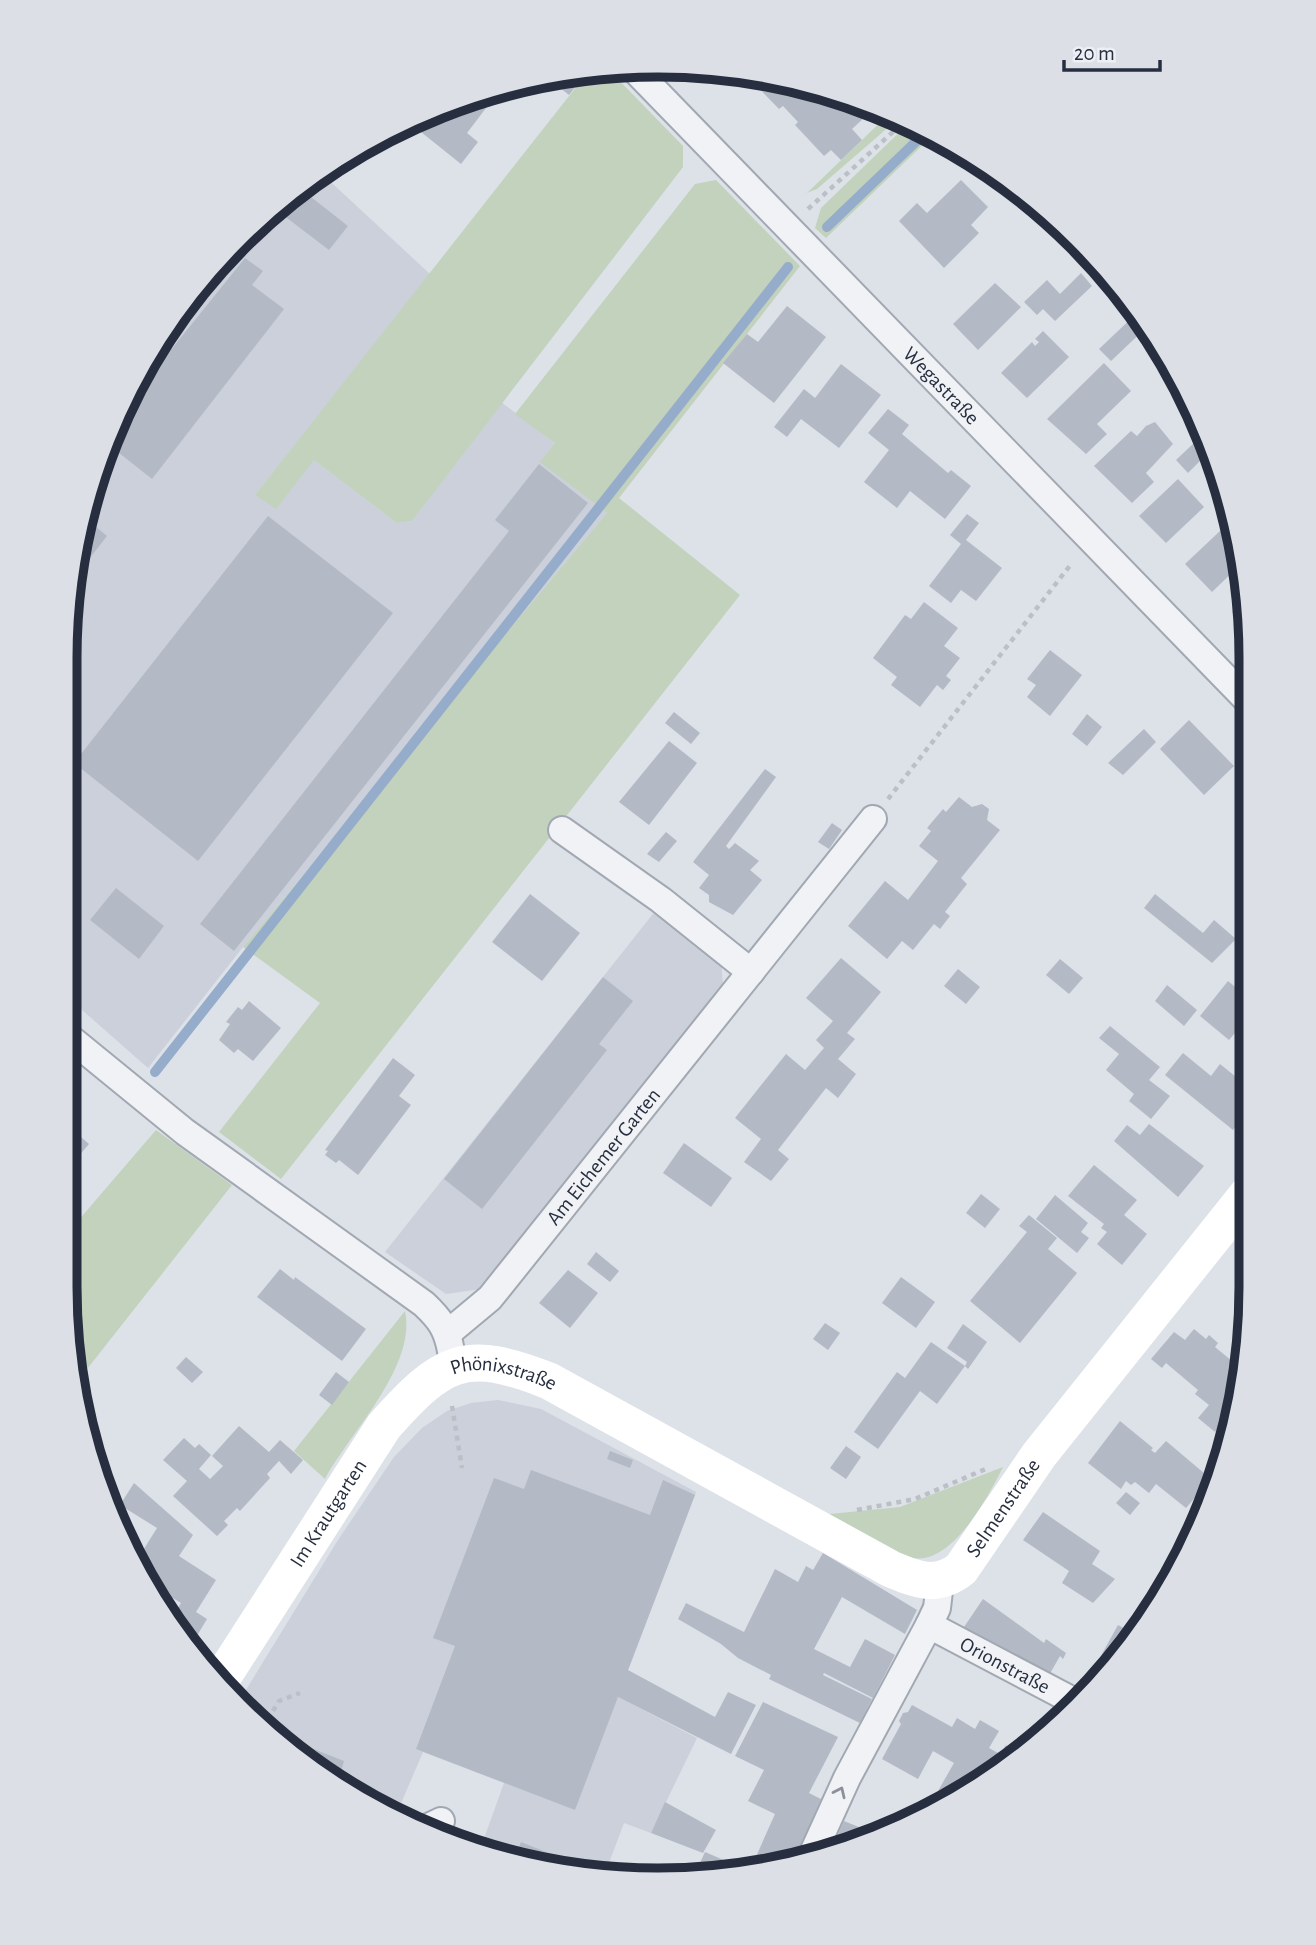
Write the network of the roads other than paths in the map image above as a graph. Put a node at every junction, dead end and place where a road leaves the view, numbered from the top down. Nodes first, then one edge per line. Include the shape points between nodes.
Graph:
1 (642, 77) edge
2 (1239, 692) edge
3 (873, 819) road end
4 (562, 830) dead end
5 (751, 972) junction
6 (77, 1044) edge
7 (1239, 1205) edge
8 (451, 1350) junction
9 (940, 1582) junction
10 (929, 1625) junction
11 (225, 1674) edge
12 (1068, 1698) edge
13 (816, 1846) edge

1 - 2 street, Wegastraße
3 - 5 street, Am Eichemer Garten
4 - 5 street via 661,900
5 - 8 street, Am Eichemer Garten
6 - 8 street, Phönixstraße via 186,1132 424,1304 441,1319
7 - 9 main road, Selmenstraße via 1039,1455 961,1569
8 - 9 main road, Phönixstraße via 473,1362 499,1364 549,1381 877,1562 917,1579
8 - 11 main road, Im Krautgarten via 377,1436
9 - 10 street via 937,1608
10 - 12 street, Orionstraße
13 -> 10 street

